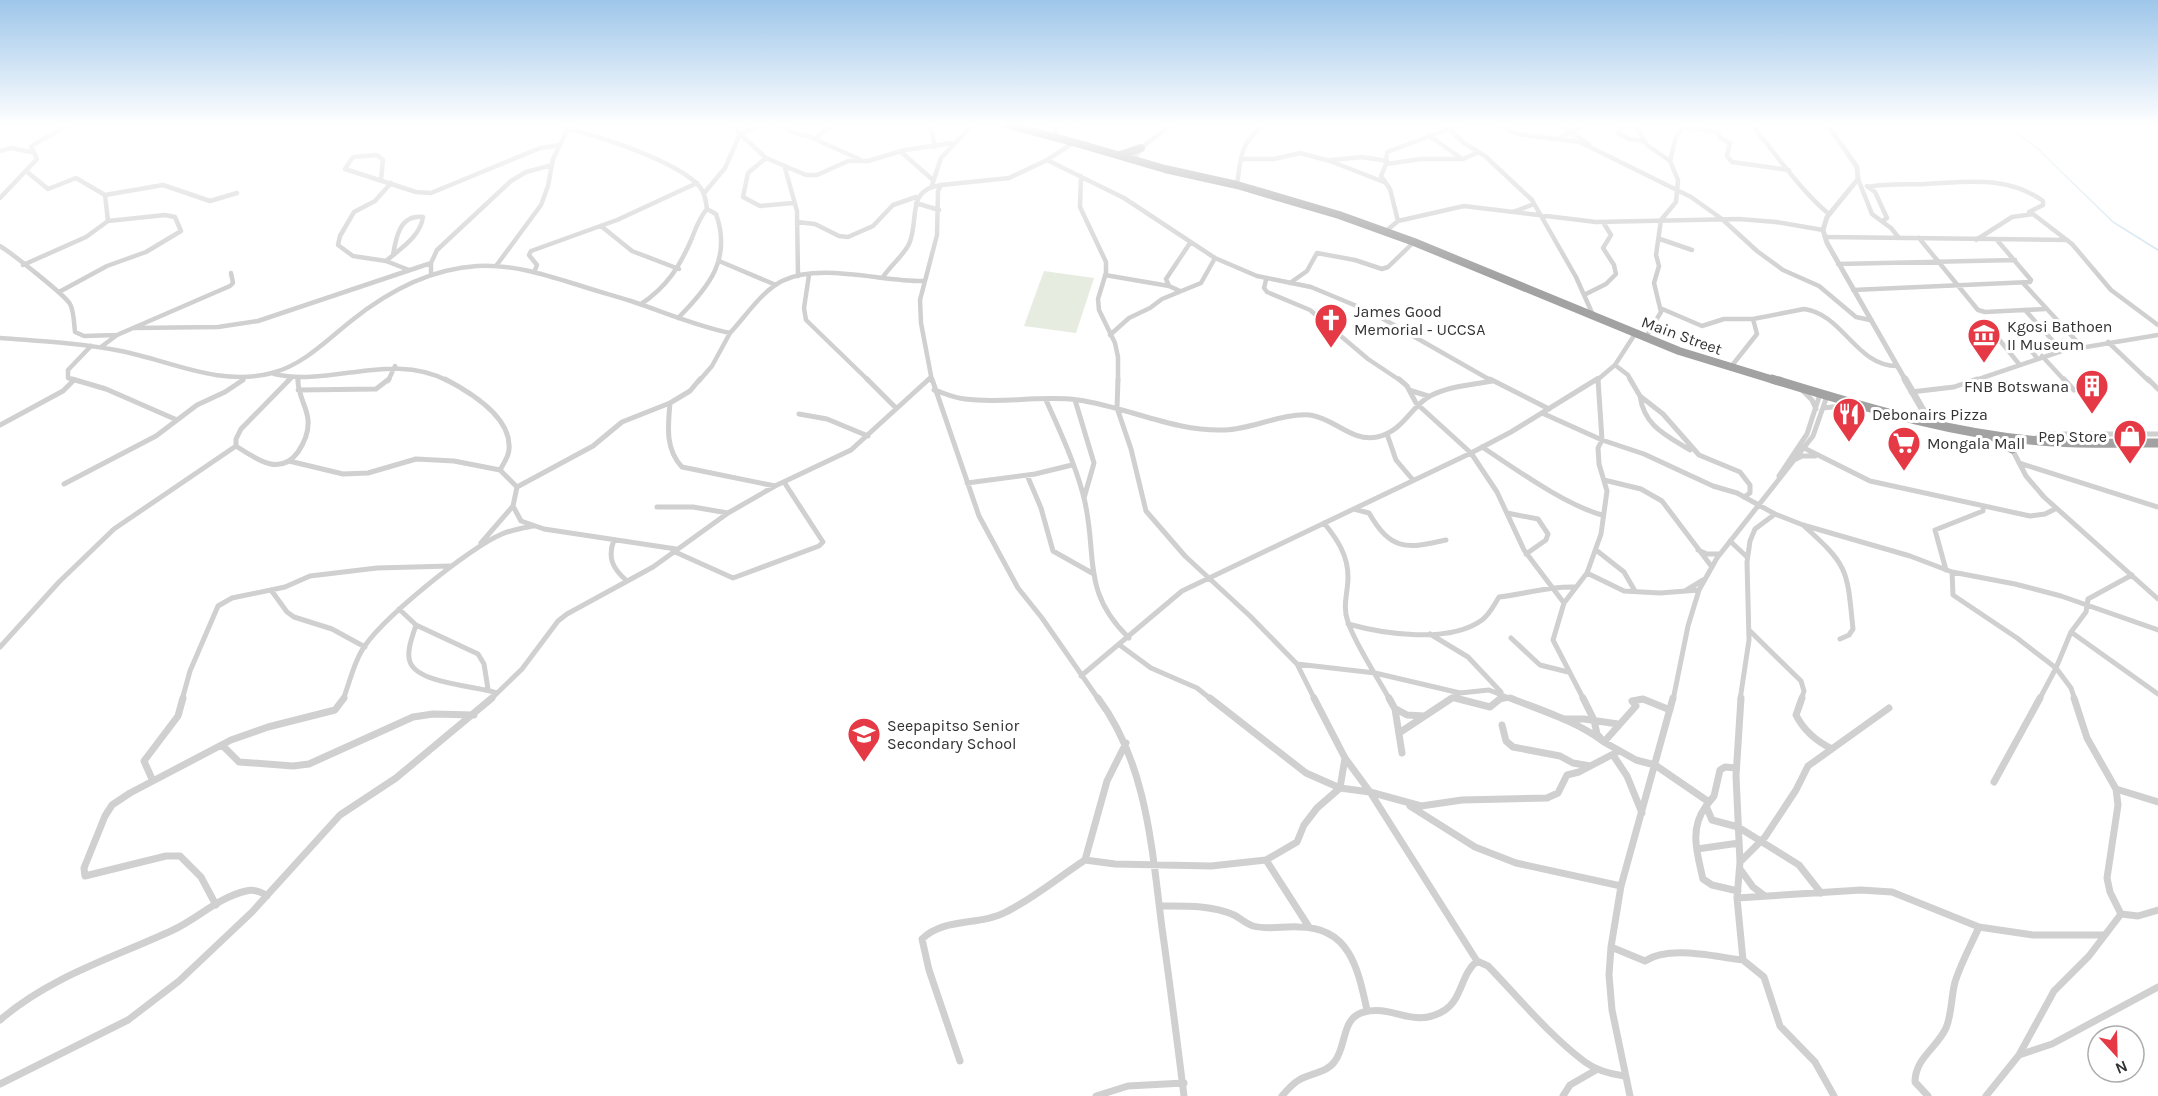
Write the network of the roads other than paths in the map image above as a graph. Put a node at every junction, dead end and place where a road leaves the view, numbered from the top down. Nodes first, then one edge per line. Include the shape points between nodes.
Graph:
1 (22, 175) edge
2 (31, 175) edge
3 (365, 175) edge
4 (381, 175) edge
5 (473, 175) edge
6 (521, 175) edge
7 (549, 175) edge
8 (684, 175) edge
9 (719, 175) edge
10 (746, 175) edge
11 (787, 175) edge
12 (925, 175) edge
13 (936, 175) edge
14 (1014, 175) edge
15 (1195, 175) edge
16 (1196, 175) edge
17 (1239, 175) edge
18 (1367, 175) edge
19 (1382, 175) edge
20 (1505, 175) edge
21 (1644, 175) edge
22 (1676, 175) edge
23 (1793, 175) edge
24 (1858, 175) edge
25 (1081, 176) joint
26 (381, 180) junction
27 (1214, 180) junction
28 (1385, 182) junction
29 (1859, 182) junction
30 (391, 183) junction
31 (697, 183) junction
32 (933, 183) junction
33 (941, 185) junction
34 (1237, 185) junction
35 (1868, 187) junction
36 (1677, 190) junction
37 (705, 192) junction
38 (237, 193) dead end
39 (105, 195) junction
40 (916, 197) junction
41 (0, 198) edge
42 (793, 203) junction
43 (916, 203) junction
44 (1534, 204) junction
45 (707, 209) junction
46 (939, 210) junction
47 (1512, 212) junction
48 (2029, 212) junction
49 (1829, 213) junction
50 (1541, 217) junction
51 (1722, 219) junction
52 (1661, 220) junction
53 (108, 221) junction
54 (1398, 221) junction
55 (797, 222) junction
56 (1603, 222) junction
57 (1882, 222) junction
58 (601, 226) junction
59 (1824, 230) junction
60 (1386, 231) junction
61 (1826, 237) junction
62 (1899, 238) junction
63 (1919, 238) junction
64 (1660, 239) junction
65 (1976, 240) junction
66 (1997, 240) junction
67 (2067, 240) junction
68 (1414, 242) junction
69 (1190, 243) junction
70 (0, 246) edge
71 (1692, 249) dead end
72 (393, 255) junction
73 (1215, 258) junction
74 (2015, 260) junction
75 (386, 261) junction
76 (720, 261) junction
77 (1939, 262) junction
78 (431, 263) junction
79 (1838, 264) junction
80 (23, 265) junction
81 (496, 266) junction
82 (679, 269) junction
83 (409, 270) junction
84 (535, 270) junction
85 (231, 273) dead end
86 (431, 273) junction
87 (809, 275) junction
88 (1105, 275) junction
89 (798, 276) junction
90 (883, 277) junction
91 (1266, 280) junction
92 (924, 281) junction
93 (1290, 283) junction
94 (2022, 283) junction
95 (776, 285) junction
96 (1169, 286) junction
97 (1958, 287) junction
98 (1852, 290) junction
99 (1180, 291) junction
100 (59, 292) junction
101 (1584, 295) junction
102 (642, 304) junction
103 (1660, 308) junction
104 (2045, 309) junction
105 (2025, 310) junction
106 (1593, 317) junction
107 (678, 318) junction
108 (1754, 319) junction
109 (1870, 320) junction
110 (2008, 322) dead end
111 (2158, 325) edge
112 (1989, 327) dead end
113 (134, 328) junction
114 (730, 333) junction
115 (1635, 333) junction
116 (117, 335) junction
117 (1110, 335) junction
118 (2158, 335) edge
119 (1646, 337) junction
120 (0, 338) edge
121 (2108, 342) junction
122 (91, 346) junction
123 (101, 347) junction
124 (2082, 347) junction
125 (2062, 351) junction
126 (2040, 357) junction
127 (2019, 364) junction
128 (1615, 365) junction
129 (395, 366) junction
130 (1897, 366) junction
131 (1730, 368) junction
132 (273, 373) junction
133 (298, 377) junction
134 (931, 377) junction
135 (244, 378) junction
136 (291, 378) junction
137 (1598, 378) junction
138 (73, 381) junction
139 (1492, 381) junction
140 (1798, 387) junction
141 (2158, 389) edge
142 (298, 390) junction
143 (934, 390) junction
144 (1409, 390) junction
145 (2074, 390) dead end
146 (1911, 392) junction
147 (1824, 395) junction
148 (1428, 396) junction
149 (1640, 396) junction
150 (1046, 399) junction
151 (1075, 400) junction
152 (670, 403) junction
153 (1853, 404) junction
154 (1419, 406) junction
155 (896, 408) junction
156 (1117, 408) junction
157 (1824, 408) junction
158 (1549, 409) junction
159 (1816, 409) junction
160 (1542, 413) junction
161 (799, 414) dead end
162 (177, 420) junction
163 (1931, 424) junction
164 (0, 425) edge
165 (1387, 434) junction
166 (1987, 434) junction
167 (2061, 434) junction
168 (2158, 434) edge
169 (868, 436) junction
170 (2008, 437) junction
171 (1811, 438) junction
172 (1602, 440) junction
173 (2035, 441) junction
174 (2158, 443) edge
175 (2065, 444) junction
176 (236, 447) junction
177 (1482, 447) junction
178 (1801, 448) junction
179 (1693, 450) junction
180 (2013, 450) junction
181 (1472, 453) junction
182 (1817, 456) junction
183 (289, 461) junction
184 (1794, 461) junction
185 (2019, 463) junction
186 (1072, 465) junction
187 (500, 470) junction
188 (1027, 475) junction
189 (1413, 480) junction
190 (1604, 480) junction
191 (784, 482) junction
192 (967, 483) junction
193 (64, 484) dead end
194 (775, 486) junction
195 (517, 487) junction
196 (1768, 493) junction
197 (1744, 497) junction
198 (1084, 500) junction
199 (1758, 505) junction
200 (513, 506) junction
201 (657, 507) dead end
202 (1983, 507) junction
203 (2158, 507) edge
204 (1353, 509) junction
205 (2055, 509) junction
206 (728, 513) junction
207 (1507, 513) junction
208 (1775, 514) junction
209 (1602, 515) junction
210 (1324, 523) junction
211 (1803, 525) junction
212 (533, 526) junction
213 (614, 540) junction
214 (1446, 540) dead end
215 (1730, 541) junction
216 (1694, 548) junction
217 (475, 550) junction
218 (674, 550) junction
219 (1596, 550) junction
220 (1527, 554) junction
221 (1720, 554) junction
222 (1747, 556) junction
223 (453, 566) junction
224 (1712, 567) junction
225 (1949, 571) junction
226 (1092, 573) junction
227 (1587, 573) junction
228 (2132, 575) junction
229 (1208, 579) junction
230 (1704, 579) junction
231 (627, 581) junction
232 (1553, 586) junction
233 (1575, 587) junction
234 (271, 590) junction
235 (1699, 590) junction
236 (1635, 591) junction
237 (1684, 591) junction
238 (2158, 599) edge
239 (1564, 603) junction
240 (2088, 605) junction
241 (399, 609) junction
242 (1348, 624) junction
243 (416, 625) junction
244 (2158, 630) edge
245 (1750, 631) junction
246 (2072, 632) junction
247 (1430, 634) junction
248 (1129, 638) junction
249 (1510, 638) dead end
250 (1840, 639) dead end
251 (1121, 646) junction
252 (0, 647) edge
253 (365, 647) junction
254 (1297, 664) junction
255 (2056, 668) junction
256 (1568, 672) junction
257 (1375, 673) junction
258 (1081, 676) junction
259 (488, 689) junction
260 (497, 693) junction
261 (1460, 693) junction
262 (1502, 693) junction
263 (2158, 694) edge
264 (1453, 698) junction
265 (1509, 699) junction
266 (1888, 708) dead end
267 (1395, 709) junction
268 (1670, 710) junction
269 (474, 715) junction
270 (1426, 716) junction
271 (1564, 719) junction
272 (1594, 720) junction
273 (1618, 724) junction
274 (1502, 725) dead end
275 (1399, 733) junction
276 (1604, 742) junction
277 (1125, 743) junction
278 (222, 745) junction
279 (1832, 748) junction
280 (1402, 753) dead end
281 (1616, 753) junction
282 (1345, 758) junction
283 (1655, 765) junction
284 (1592, 766) junction
285 (1736, 768) junction
286 (152, 779) junction
287 (1994, 782) dead end
288 (1340, 788) junction
289 (2116, 789) junction
290 (1370, 792) junction
291 (2158, 802) edge
292 (1406, 803) junction
293 (1707, 804) junction
294 (1642, 813) junction
295 (1738, 827) junction
296 (1762, 841) junction
297 (1738, 843) junction
298 (1697, 849) junction
299 (1085, 860) junction
300 (1266, 860) junction
301 (1154, 864) junction
302 (1740, 866) junction
303 (1621, 886) junction
304 (1821, 893) junction
305 (1738, 894) junction
306 (267, 896) junction
307 (1765, 896) junction
308 (216, 906) junction
309 (1161, 906) junction
310 (2158, 910) edge
311 (2121, 914) junction
312 (1309, 927) junction
313 (1978, 927) junction
314 (2103, 936) junction
315 (1611, 947) junction
316 (1743, 960) junction
317 (1477, 961) junction
318 (2158, 987) edge
319 (1367, 1010) junction
320 (0, 1020) edge
321 (2019, 1054) junction
322 (960, 1061) dead end
323 (1596, 1070) junction
324 (1624, 1076) junction
325 (1184, 1083) junction
326 (0, 1084) edge
327 (1096, 1096) edge
328 (1184, 1096) edge
329 (1282, 1096) edge
330 (1563, 1096) edge
331 (1630, 1096) edge
332 (1834, 1096) edge
333 (1928, 1096) edge
334 (1986, 1096) edge

1 - 41 street
2 - 39 street via 48,189 76,178
3 - 26 street
4 - 26 street
5 - 30 street via 431,192 416,192
6 - 78 street via 437,250
7 - 81 street via 541,205
8 - 31 street
9 - 37 street
10 - 42 street via 743,197 751,204
11 - 42 street
12 - 32 street
13 - 32 street
14 - 33 street via 1003,180
15 - 27 highway, Main Street
16 - 27 highway, Main Street
17 - 34 street
18 - 28 street
19 - 28 street
20 - 44 street
21 - 36 street
22 - 36 street
23 - 49 street via 1811,199
24 - 29 street
25 - 69 street via 1130,201
25 - 88 street via 1080,207 1104,258
26 - 30 street
27 - 34 highway, Main Street
28 - 54 street
29 - 35 street
29 - 49 street
29 - 57 street via 1872,214
30 - 75 street via 375,201 354,212 338,245 359,258
31 - 37 street
31 - 58 street
32 - 33 street
32 - 40 street
33 - 46 street
34 - 60 highway, Main Street
35 - 48 street via 1989,181 2019,188 2043,201
35 - 57 street via 1875,192 1887,218
36 - 51 street
36 - 52 street via 1676,202
37 - 45 street
38 - 39 street via 210,201 163,185
39 - 53 street
40 - 43 street
40 - 55 street via 893,205 873,226 848,237 815,224
42 - 55 street
43 - 46 street
43 - 90 street via 909,244
44 - 47 street
44 - 50 street
45 - 76 street via 716,214 720,228
45 - 82 street via 699,216
46 - 92 street via 937,235
47 - 50 street
47 - 54 street via 1464,206
48 - 65 street via 1992,226
48 - 67 street
49 - 59 street
50 - 56 street
50 - 101 street
51 - 52 street
51 - 59 street
51 - 109 street via 1768,260 1819,286 1856,317
52 - 56 street
52 - 64 street
53 - 80 street via 86,237
53 - 100 street via 165,215 175,217 181,231 146,252 107,266
54 - 60 street
55 - 89 street
56 - 101 street via 1611,236 1603,248 1616,274
57 - 62 street
58 - 82 street via 632,251
58 - 84 street via 531,251
59 - 61 street
60 - 68 highway, Main Street
61 - 62 street
61 - 79 street
62 - 63 street
63 - 65 street
63 - 77 street
64 - 71 street
64 - 103 street via 1654,283
65 - 66 street
66 - 67 street
66 - 74 street
67 - 111 street via 2111,290
68 - 93 street via 1382,269 1317,253 1306,271
68 - 106 highway, Main Street
69 - 73 street
69 - 96 street via 1166,279
70 - 80 street
72 - 72 street via 418,231 423,217 406,219
72 - 75 street
73 - 91 street
73 - 99 street via 1204,281
74 - 77 street
74 - 94 street via 2031,280
75 - 83 street
76 - 95 street
76 - 107 street via 705,291
77 - 79 street
77 - 97 street
78 - 83 street
78 - 86 street
79 - 98 street
80 - 100 street
81 - 84 street
81 - 86 street
82 - 102 street
83 - 113 street via 258,321 218,327
84 - 102 street
85 - 113 street via 233,283 225,288
86 - 132 street via 379,301 307,355
87 - 89 street
87 - 90 street
87 - 155 street via 806,320
88 - 96 street
88 - 117 street via 1099,310
89 - 95 street
90 - 92 street
91 - 93 street
91 - 144 street via 1267,292 1310,310
92 - 134 street via 921,323
93 - 139 street via 1311,287 1371,312
94 - 97 street
94 - 104 street
95 - 114 street
96 - 99 street
97 - 98 street
97 - 105 street via 1983,312
98 - 109 street
99 - 117 street via 1129,318
100 - 116 street via 70,304 75,332 84,336
101 - 106 street
102 - 107 street
103 - 108 street via 1699,326 1728,319
103 - 119 street
104 - 105 street
104 - 124 street
105 - 125 street
106 - 115 highway, Main Street
107 - 114 street
108 - 130 street via 1812,309 1873,361
108 - 131 street via 1757,334
109 - 130 street
110 - 126 street
112 - 127 street
113 - 116 street
114 - 152 street via 697,385
115 - 119 highway, Main Street
115 - 128 street
116 - 123 street
117 - 156 street via 1118,357
118 - 121 street
119 - 131 highway, Main Street
120 - 122 street
121 - 124 street
121 - 141 street
122 - 123 street
122 - 138 street via 68,370 67,376
123 - 135 street via 206,375
124 - 125 street
125 - 126 street
126 - 127 street
126 - 145 street
127 - 146 street via 1954,387
128 - 137 street
128 - 149 street via 1628,375
129 - 133 street
129 - 142 street via 388,381 376,389
129 - 187 street via 442,376 493,411 511,444
130 - 146 street
131 - 140 highway, Main Street
132 - 135 street
132 - 136 street
133 - 136 street
133 - 142 street
134 - 143 street
134 - 155 street
135 - 162 street
136 - 176 street via 241,429
137 - 158 street
137 - 172 street
138 - 162 street via 106,389
138 - 164 street via 63,391
139 - 148 street
139 - 158 street
140 - 147 highway, Main Street
140 - 159 street
142 - 183 street via 309,422 302,445
143 - 150 street via 962,398
143 - 192 street
144 - 148 street
144 - 154 street
146 - 163 street
147 - 153 highway, Main Street
147 - 157 street
147 - 159 street
148 - 154 street
149 - 179 street via 1663,414
149 - 179 street via 1645,419
150 - 151 street
150 - 186 street
151 - 156 street
151 - 198 street via 1094,462
152 - 194 street via 668,433 675,459 682,467
152 - 195 street via 622,422 592,447
153 - 157 street
153 - 163 highway, Main Street
154 - 165 street
154 - 181 street
155 - 169 street
156 - 165 street via 1197,428 1247,428 1270,420 1308,415 1327,418 1355,437
156 - 229 street via 1146,511
157 - 171 street
158 - 160 street
159 - 178 street
160 - 172 street
160 - 177 street
161 - 169 street via 827,419
162 - 193 street via 156,436
163 - 166 highway, Main Street
165 - 189 street via 1397,463
166 - 170 highway, Main Street
166 - 180 highway
167 - 168 street
167 - 173 street via 2043,434
167 - 175 highway
169 - 191 street via 851,450
170 - 173 highway, Main Street
170 - 180 street
171 - 178 street
171 - 182 street
172 - 190 street via 1598,448
172 - 197 street
173 - 175 highway, Main Street
173 - 180 highway via 2022,443
174 - 175 highway, Main Street
176 - 183 street via 270,465
176 - 252 street via 114,529
177 - 181 street
177 - 209 street via 1536,482
178 - 182 street
178 - 184 street
178 - 196 street
179 - 197 street via 1740,472 1750,485 1750,493
180 - 185 street
181 - 189 street
181 - 207 street
182 - 184 street via 1802,456
182 - 202 street via 1870,481
183 - 187 street via 322,473 344,475 363,474 411,459 445,460
184 - 196 street
185 - 203 street
185 - 205 street
186 - 188 street
186 - 198 street
187 - 195 street
188 - 192 street
188 - 226 street via 1053,551
189 - 204 street
190 - 209 street via 1607,491
190 - 216 street via 1655,495 1672,510
191 - 194 street
191 - 218 street via 823,542 819,546 733,578
192 - 258 street via 979,516 1018,588
194 - 206 street
195 - 200 street
196 - 199 street
197 - 199 street
198 - 226 street
199 - 208 street
199 - 215 street
200 - 212 street via 517,517
200 - 217 street
201 - 206 street via 693,507
202 - 205 street via 2036,516
202 - 225 street via 1976,516 1935,530
204 - 210 street
204 - 214 street via 1369,513 1379,532 1397,545 1412,548
205 - 228 street
206 - 218 street
207 - 220 street
207 - 220 street via 1538,519 1548,534
208 - 211 street
208 - 222 street via 1755,530
209 - 219 street
210 - 229 street
210 - 242 street via 1344,553
211 - 225 street
211 - 250 street via 1837,557 1848,579 1853,629
212 - 213 street
212 - 217 street via 503,533
213 - 218 street
213 - 231 street via 609,551 611,564
215 - 221 street
215 - 222 street
216 - 221 street
216 - 224 street
217 - 223 street
218 - 231 street
219 - 227 street
219 - 236 street via 1630,578
220 - 232 street
221 - 224 street
222 - 245 street
223 - 234 street via 366,568 310,576
223 - 241 street
224 - 230 street
225 - 240 street via 2015,584
225 - 255 street via 1953,595
226 - 248 street via 1104,611
227 - 233 street
227 - 236 street via 1624,591
228 - 238 street
228 - 240 street via 2089,598
229 - 248 street via 1172,598
229 - 254 street
230 - 235 street
230 - 237 street
231 - 260 street via 558,621 532,657
232 - 233 street
232 - 239 street
232 - 247 street via 1530,594 1499,597 1477,622
233 - 239 street
234 - 253 street via 294,617 338,632
234 - 286 street via 232,598 213,613 177,716 144,761
235 - 237 street
235 - 268 street
236 - 237 street
239 - 256 street via 1553,640
240 - 244 street
240 - 246 street
241 - 243 street
241 - 253 street
242 - 247 street via 1380,632
242 - 257 street
243 - 259 street via 478,654 484,664
243 - 259 street via 410,652 414,669 433,680
245 - 279 street via 1801,681 1803,691 1796,715 1799,722 1818,743
245 - 285 street via 1739,709
246 - 255 street
246 - 263 street
247 - 262 street via 1468,657
248 - 251 street
249 - 256 street via 1540,664
251 - 258 street
251 - 288 street via 1151,668 1197,688 1306,773
253 - 278 street via 342,703 335,710 268,727
254 - 257 street
254 - 282 street
255 - 287 street
255 - 289 street via 2071,688 2087,738
256 - 272 street
257 - 261 street
257 - 267 street
258 - 277 street via 1109,713
259 - 260 street
260 - 269 street
261 - 262 street
261 - 264 street
262 - 265 street
264 - 265 street via 1490,707 1502,698
264 - 270 street
265 - 271 street
266 - 279 street
267 - 270 street via 1407,715
267 - 275 street
268 - 273 street via 1649,700 1636,699 1632,701 1636,706
268 - 283 street
269 - 278 street via 413,717 323,760 303,765 239,762
269 - 306 street via 396,778 340,815
270 - 275 street
271 - 272 street
271 - 276 street
272 - 273 street
272 - 276 street via 1597,734
273 - 276 street
274 - 284 street via 1506,741 1513,747
275 - 280 street
276 - 281 street
277 - 299 street via 1107,781
277 - 301 street via 1138,781
278 - 286 street
279 - 296 street via 1808,766
281 - 283 street
281 - 284 street
281 - 294 street
282 - 288 street
282 - 290 street
283 - 293 street
283 - 294 street
284 - 292 street via 1567,775 1558,793 1547,798 1462,800 1421,806
285 - 293 street via 1720,770 1714,796
285 - 295 street
286 - 308 street via 112,805 84,868 85,876 180,856 201,877
288 - 290 street
288 - 300 street via 1317,808 1297,842
289 - 291 street
289 - 311 street via 2118,805 2107,878
290 - 292 street
290 - 317 street
292 - 303 street via 1475,846 1516,864
293 - 295 street via 1712,820
293 - 298 street via 1698,814 1694,831
294 - 303 street
295 - 296 street
295 - 297 street
296 - 302 street
296 - 304 street via 1799,865
297 - 298 street
297 - 302 street
298 - 305 street via 1703,879
299 - 301 street
299 - 322 street via 1005,913 932,930 922,939
300 - 301 street via 1211,866
300 - 312 street
301 - 309 street
302 - 305 street
302 - 307 street via 1753,887
303 - 315 street
304 - 307 street
304 - 313 street via 1892,892
305 - 307 street
305 - 316 street
306 - 308 street via 252,890
306 - 326 street via 203,960 141,1012
308 - 320 street via 176,929 100,959 28,994
309 - 312 street via 1231,913 1251,926
309 - 325 street
310 - 311 street via 2138,916
311 - 314 street
312 - 319 street via 1330,934 1345,946 1359,976
313 - 314 street via 2033,935
313 - 333 street via 1955,982 1947,1026 1915,1072 1916,1082
314 - 321 street via 2054,991
315 - 316 street via 1646,961 1668,952
315 - 324 street via 1612,1010
316 - 332 street via 1764,977 1779,1026 1815,1062
317 - 319 street via 1470,966 1452,1006 1442,1013 1419,1020
317 - 323 street via 1488,966
318 - 321 street via 2052,1044
319 - 329 street via 1353,1016 1333,1064 1296,1081
321 - 334 street
323 - 324 street
323 - 330 street via 1570,1085
324 - 331 street
325 - 327 street via 1122,1087
325 - 328 street

